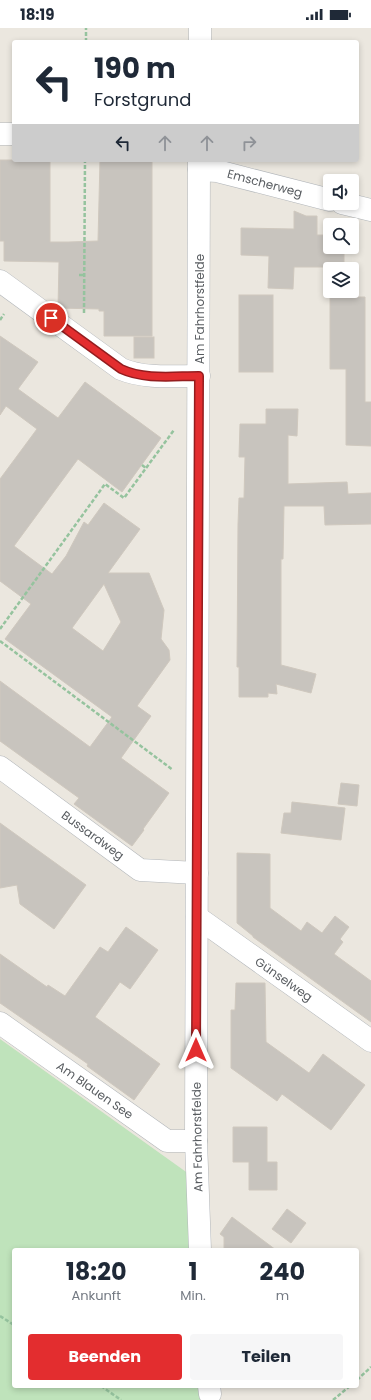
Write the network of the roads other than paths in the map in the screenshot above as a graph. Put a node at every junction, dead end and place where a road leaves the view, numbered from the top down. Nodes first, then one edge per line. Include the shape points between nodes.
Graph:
1 (200, 28) edge
2 (200, 40) edge
3 (0, 134) edge
4 (12, 134) edge
5 (200, 165) edge
6 (323, 198) edge
7 (359, 207) edge
8 (371, 210) edge
9 (0, 281) edge
10 (199, 376) junction
11 (0, 767) edge
12 (197, 873) junction
13 (197, 917) junction
14 (0, 1023) edge
15 (371, 1041) edge
16 (196, 1141) junction
17 (200, 1248) edge

1 - 2 street
3 - 4 street
5 - 6 street, Emscherweg
5 - 10 street, Am Fahrhorstfelde
7 - 8 street
9 - 10 street via 121,369 145,376
10 - 12 street, Am Fahrhorstfelde
11 - 12 street, Bussardweg via 140,870
12 - 13 street, Am Fahrhorstfelde
13 - 15 street, Günselweg
13 - 16 street, Am Fahrhorstfelde
14 - 16 street, Am Blauen See via 167,1141
16 - 17 street, Am Fahrhorstfelde

